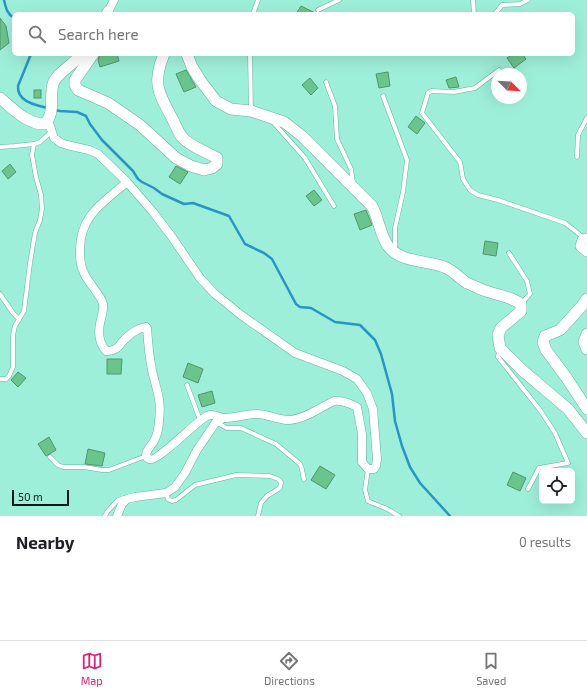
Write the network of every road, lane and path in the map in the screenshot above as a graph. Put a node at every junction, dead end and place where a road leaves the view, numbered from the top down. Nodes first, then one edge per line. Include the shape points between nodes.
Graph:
1 (114, 0) edge
2 (258, 0) edge
3 (339, 0) edge
4 (473, 0) edge
5 (528, 0) edge
6 (318, 10) dead end
7 (108, 12) edge
8 (254, 12) edge
9 (474, 12) edge
10 (497, 12) edge
11 (80, 56) edge
12 (92, 56) edge
13 (163, 56) edge
14 (188, 56) edge
15 (250, 56) edge
16 (491, 76) edge
17 (326, 82) dead end
18 (383, 96) dead end
19 (0, 98) edge
20 (251, 111) junction
21 (50, 113) junction
22 (267, 116) junction
23 (587, 118) edge
24 (52, 132) junction
25 (34, 144) junction
26 (0, 146) edge
27 (577, 157) dead end
28 (127, 182) junction
29 (353, 187) junction
30 (334, 206) dead end
31 (586, 239) edge
32 (587, 251) edge
33 (395, 252) junction
34 (509, 253) dead end
35 (0, 294) edge
36 (587, 299) edge
37 (521, 304) junction
38 (19, 319) junction
39 (587, 334) edge
40 (500, 348) junction
41 (587, 349) edge
42 (0, 379) edge
43 (187, 385) dead end
44 (587, 409) edge
45 (224, 418) junction
46 (200, 420) junction
47 (216, 422) junction
48 (587, 433) edge
49 (147, 456) junction
50 (50, 457) dead end
51 (368, 469) junction
52 (304, 478) dead end
53 (528, 489) dead end
54 (166, 493) junction
55 (127, 499) junction
56 (105, 516) edge
57 (117, 516) edge
58 (258, 516) edge
59 (399, 516) edge

1 - 7 street
2 - 8 lane
3 - 6 lane
4 - 9 lane
5 - 10 lane via 520,4 502,5
11 - 21 street via 61,72 53,83
12 - 13 street via 75,80 78,90 108,103 140,125 176,158 204,170 212,168 217,164 217,158 182,137 163,101 157,79
14 - 20 street via 200,80 216,101 231,109
15 - 20 lane
16 - 31 lane via 475,88 428,93 422,113 460,162 463,179 470,190 478,195 565,223
17 - 29 lane via 335,106 337,139 351,169
18 - 33 lane via 407,160 395,228
19 - 21 street via 34,123 45,124
20 - 22 street
21 - 24 street
22 - 29 street via 284,122 302,136
22 - 30 lane via 305,158
23 - 27 lane via 578,135
24 - 25 lane
24 - 28 street via 54,138 62,143 98,154
25 - 26 lane
25 - 38 lane via 32,155 42,209 35,233 24,311
28 - 49 street via 93,212 88,220 80,242 80,263 87,280 104,306 99,328 102,347 106,351 116,349 136,330 147,328 160,407 159,422
28 - 51 street via 153,212 214,294 295,353 357,379 367,393 373,409 376,466 374,469
29 - 33 street via 372,206 383,236
31 - 32 street via 581,246
33 - 37 street via 414,261 446,268 465,282
34 - 37 lane via 527,281 530,294
35 - 38 lane
36 - 44 street via 560,330 545,336 543,342
37 - 40 street via 521,311 501,328 498,335
38 - 42 lane via 13,335 13,367 6,379
39 - 41 street via 584,342
40 - 48 street via 568,409
40 - 53 lane via 498,357 540,410 555,433 568,463 539,468
43 - 46 lane
45 - 46 street via 211,415
45 - 47 street
45 - 51 street via 258,414 289,420 304,417 334,401 349,403 357,408 362,434 362,462
46 - 49 street via 154,458
47 - 52 lane via 227,428 241,428 276,444 300,464
47 - 54 street via 184,474
49 - 50 lane via 109,470 58,466
51 - 59 lane via 365,490 368,501
54 - 55 street
54 - 58 lane via 168,499 176,500 196,485 236,475 270,476 278,479 281,482 280,488 261,503
55 - 56 lane via 118,500
55 - 57 street

